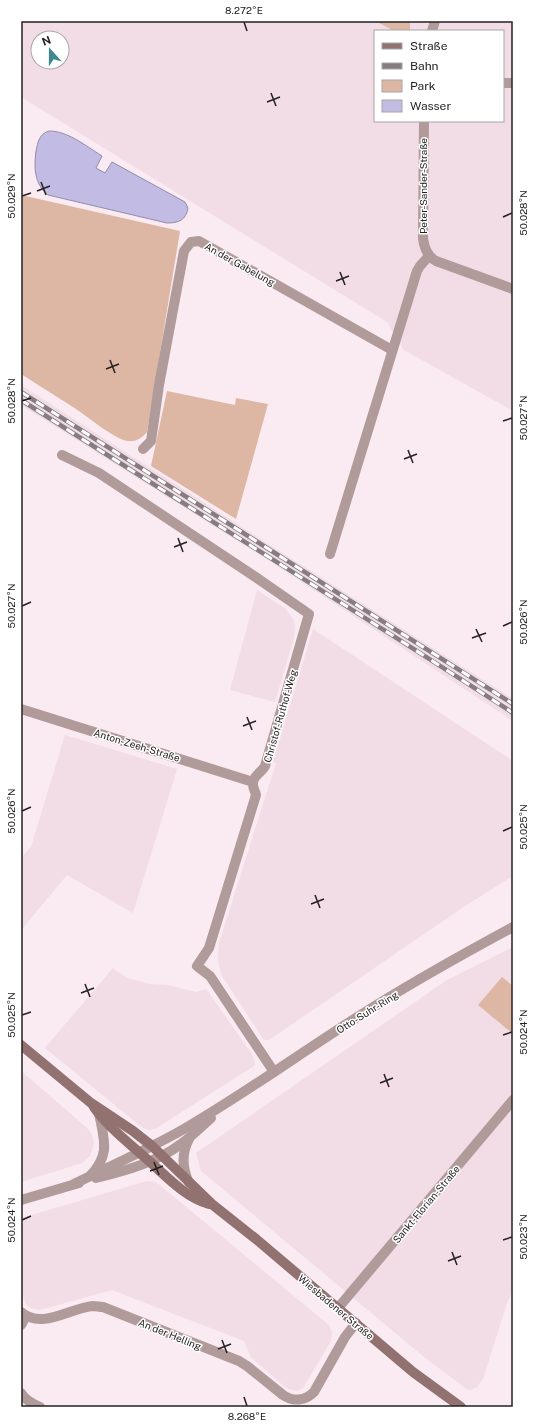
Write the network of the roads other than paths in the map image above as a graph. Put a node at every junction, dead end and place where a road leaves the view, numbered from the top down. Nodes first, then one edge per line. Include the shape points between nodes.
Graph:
1 (424, 122) edge
2 (429, 256) junction
3 (513, 289) edge
4 (392, 350) junction
5 (143, 449) dead end
6 (62, 455) dead end
7 (330, 554) dead end
8 (21, 709) edge
9 (253, 782) junction
10 (513, 927) edge
11 (21, 1045) edge
12 (274, 1072) junction
13 (513, 1100) edge
14 (91, 1103) junction
15 (226, 1104) junction
16 (99, 1114) junction
17 (189, 1138) junction
18 (152, 1146) junction
19 (139, 1153) junction
20 (161, 1156) junction
21 (149, 1161) junction
22 (88, 1177) junction
23 (189, 1183) junction
24 (74, 1184) junction
25 (21, 1200) edge
26 (213, 1205) junction
27 (338, 1308) junction
28 (23, 1318) edge
29 (356, 1323) junction
30 (21, 1393) edge
31 (304, 1403) edge
32 (40, 1407) edge
33 (461, 1407) edge

1 - 2 street, Peter-Sander-Straße via 423,238
2 - 3 street via 436,261
2 - 4 street via 417,271
4 - 5 street, An der Gabelung via 199,241 191,242 184,251 151,441
4 - 7 street
6 - 9 street, Christof-Ruthof-Weg via 99,472 309,614 265,766
8 - 9 street, Anton-Zeeh-Straße
9 - 12 street via 256,795 209,948 197,966 210,976
10 - 12 street, Otto-Suhr-Ring via 448,962 360,1015
11 - 14 main road, Wiesbadener Straße
12 - 15 street, Otto-Suhr-Ring
13 - 27 street, Sankt-Florian-Straße
14 - 16 main road, Wiesbadener Straße
14 - 18 main road, Wiesbadener Straße via 133,1130
15 - 17 street, Otto-Suhr-Ring
15 - 18 street, Otto-Suhr-Ring
16 - 19 main road, Wiesbadener Straße
16 - 22 street via 105,1148 99,1163
17 - 20 street, Otto-Suhr-Ring
17 - 23 street via 183,1159 184,1172
18 - 19 street, Otto-Suhr-Ring
18 - 20 main road, Wiesbadener Straße
19 - 21 main road, Wiesbadener Straße
19 - 22 street, Otto-Suhr-Ring
20 - 21 street, Otto-Suhr-Ring
20 - 23 main road, Wiesbadener Straße
21 - 24 street, Otto-Suhr-Ring via 122,1172
21 - 26 main road, Wiesbadener Straße via 193,1198
22 - 24 street, Otto-Suhr-Ring
23 - 26 main road, Wiesbadener Straße
24 - 25 street
26 - 27 main road, Wiesbadener Straße
27 - 29 main road, Wiesbadener Straße
28 - 31 street, An der Helling via 43,1320 93,1306 103,1307 239,1362 288,1399
29 - 31 street, An der Helling via 345,1337 314,1392
29 - 33 main road, Wiesbadener Straße via 413,1372
30 - 32 street via 32,1404

